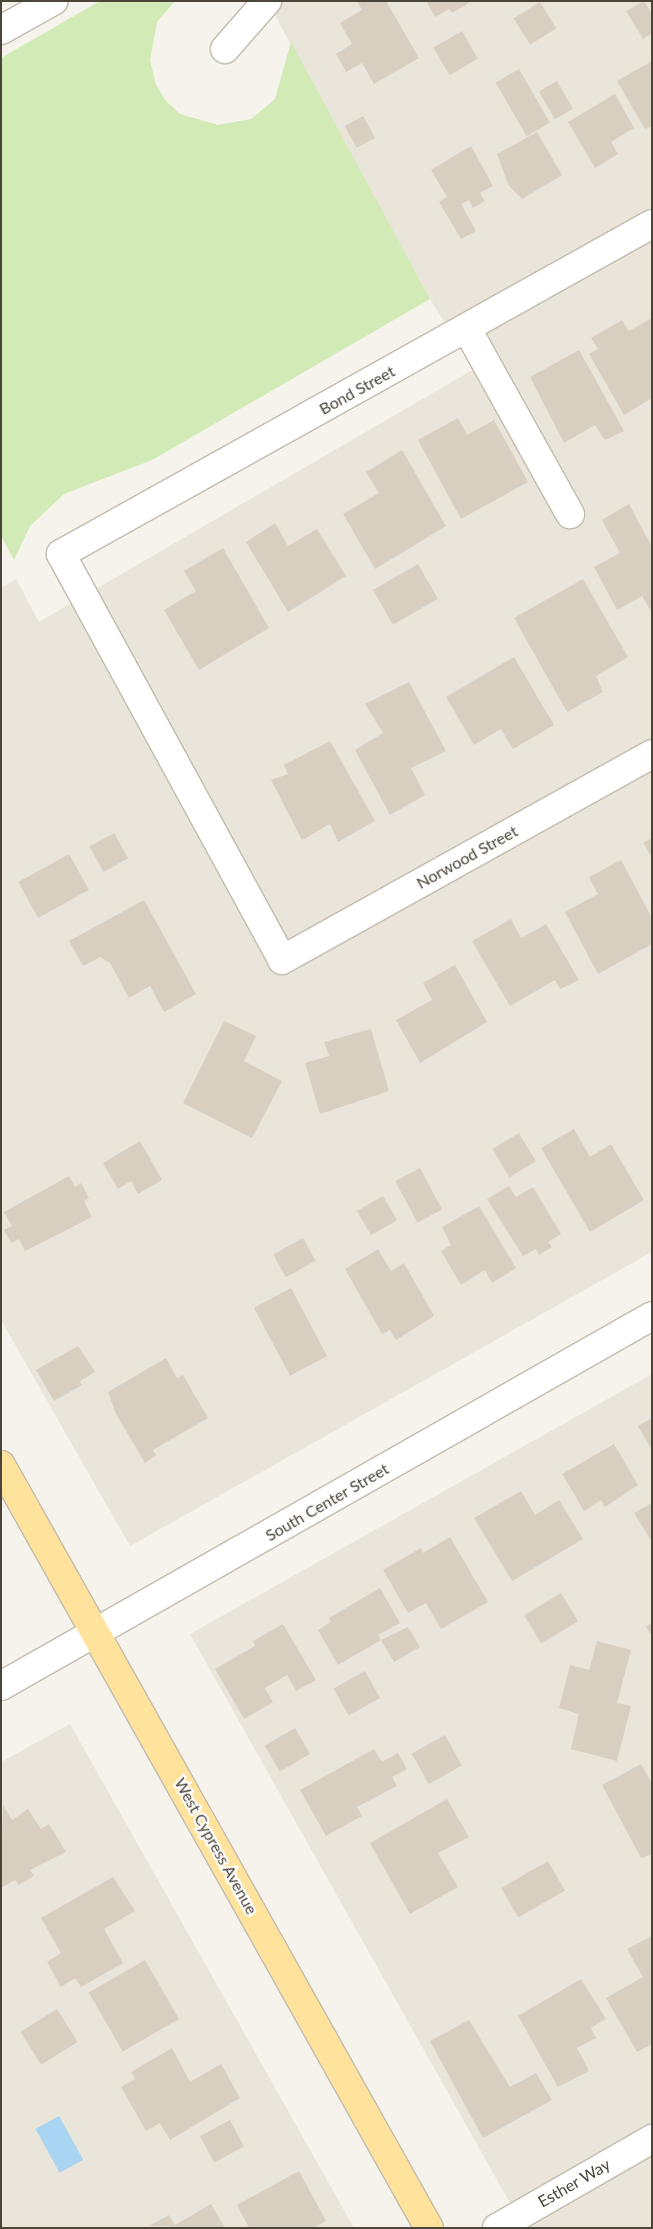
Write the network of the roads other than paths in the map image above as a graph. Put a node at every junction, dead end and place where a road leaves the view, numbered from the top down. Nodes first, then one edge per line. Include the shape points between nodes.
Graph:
1 (53, 1) edge
2 (267, 1) edge
3 (1, 30) edge
4 (225, 49) dead end
5 (652, 224) edge
6 (468, 329) junction
7 (570, 514) dead end
8 (652, 754) edge
9 (282, 960) joint
10 (652, 1316) edge
11 (1, 1465) edge
12 (96, 1633) junction
13 (1, 1686) edge
14 (652, 2139) edge
15 (430, 2228) edge
16 (497, 2228) edge

1 - 3 street
2 - 4 street
5 - 6 street, Bond Street
6 - 7 street
6 - 9 street, Bond Street via 61,554
8 - 9 street, Norwood Street
10 - 12 street, South Center Street
11 - 12 main road, West Cypress Avenue
12 - 13 street, South Center Street
12 - 15 main road, West Cypress Avenue
14 - 16 street, Esther Way

